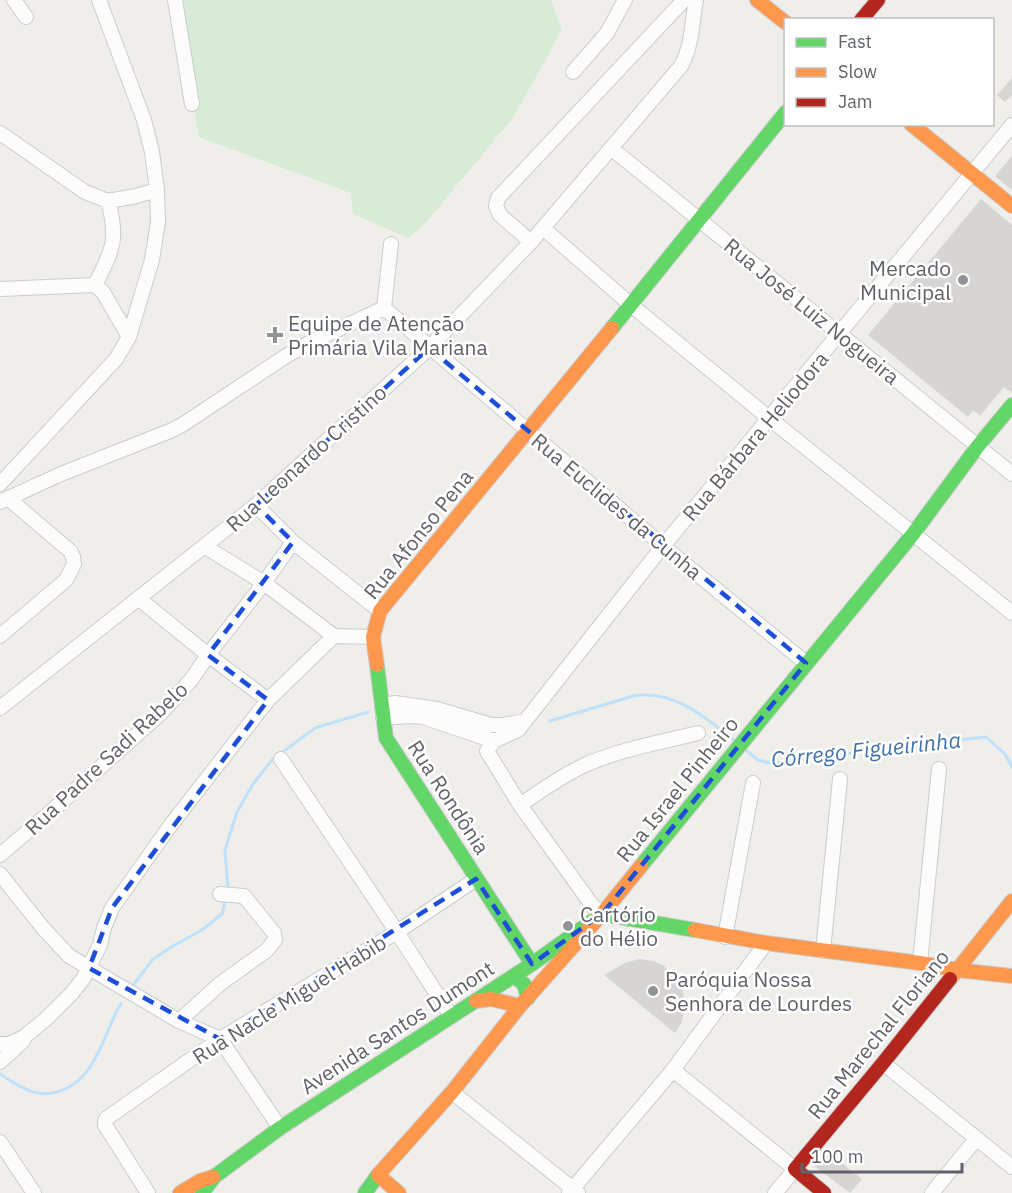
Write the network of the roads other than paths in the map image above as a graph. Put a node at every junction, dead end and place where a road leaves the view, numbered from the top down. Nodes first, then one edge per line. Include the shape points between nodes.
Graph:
1 (14, 0) edge
2 (99, 0) edge
3 (175, 0) edge
4 (625, 0) edge
5 (684, 0) edge
6 (696, 0) edge
7 (757, 0) edge
8 (878, 0) edge
9 (26, 16) dead end
10 (863, 18) edge
11 (784, 21) edge
12 (573, 72) dead end
13 (192, 104) dead end
14 (784, 115) edge
15 (1012, 125) edge
16 (913, 126) edge
17 (0, 133) edge
18 (611, 148) junction
19 (971, 173) junction
20 (157, 190) junction
21 (108, 201) junction
22 (1012, 206) edge
23 (700, 220) junction
24 (543, 228) junction
25 (531, 242) junction
26 (391, 244) dead end
27 (95, 285) junction
28 (0, 289) edge
29 (631, 305) junction
30 (384, 308) junction
31 (840, 333) junction
32 (129, 337) junction
33 (429, 348) junction
34 (1012, 405) edge
35 (769, 418) junction
36 (528, 431) junction
37 (978, 446) junction
38 (1012, 474) edge
39 (0, 484) edge
40 (5, 501) edge
41 (256, 506) junction
42 (913, 534) junction
43 (293, 542) junction
44 (204, 546) junction
45 (663, 546) junction
46 (264, 583) junction
47 (138, 598) junction
48 (380, 611) junction
49 (1012, 613) edge
50 (0, 636) edge
51 (334, 636) junction
52 (373, 637) junction
53 (208, 655) junction
54 (806, 663) junction
55 (268, 700) junction
56 (0, 708) edge
57 (382, 711) junction
58 (525, 721) junction
59 (698, 733) dead end
60 (494, 741) junction
61 (280, 759) dead end
62 (939, 769) dead end
63 (840, 779) dead end
64 (753, 783) dead end
65 (520, 805) junction
66 (0, 855) edge
67 (0, 874) edge
68 (477, 879) junction
69 (220, 894) dead end
70 (1012, 901) edge
71 (602, 914) junction
72 (397, 932) junction
73 (725, 937) junction
74 (766, 944) junction
75 (823, 951) junction
76 (920, 963) junction
77 (532, 964) junction
78 (89, 968) junction
79 (957, 970) junction
80 (1012, 976) edge
81 (509, 980) junction
82 (474, 1002) junction
83 (518, 1002) junction
84 (451, 1016) junction
85 (46, 1018) junction
86 (179, 1021) junction
87 (220, 1039) junction
88 (0, 1044) edge
89 (0, 1062) edge
90 (882, 1063) junction
91 (673, 1070) junction
92 (452, 1092) junction
93 (280, 1128) junction
94 (976, 1139) junction
95 (0, 1142) edge
96 (1012, 1167) edge
97 (795, 1169) junction
98 (378, 1175) junction
99 (215, 1176) junction
100 (573, 1192) edge
101 (34, 1193) edge
102 (148, 1193) edge
103 (180, 1193) edge
104 (202, 1193) edge
105 (365, 1193) edge
106 (399, 1193) edge
107 (775, 1193) edge
108 (824, 1193) edge
109 (933, 1193) edge

1 - 9 street
2 - 20 street via 144,120
3 - 13 street
4 - 12 street via 607,33
5 - 25 street via 498,198 500,215
6 - 18 street, Rua Leonardo Cristino via 686,58
7 - 11 main road
8 - 10 main road
14 - 23 main road, Rua Afonso Pena
15 - 19 street, Rua Bárbara Heliodora
16 - 19 main road
17 - 21 street via 85,192
18 - 23 street, Rua José Luiz Nogueira
18 - 24 street, Rua Leonardo Cristino
19 - 22 main road
19 - 31 street, Rua Bárbara Heliodora
20 - 21 street
20 - 32 street via 158,222 152,260
21 - 27 street via 114,223 112,250
23 - 29 main road, Rua Afonso Pena
23 - 31 street, Rua José Luiz Nogueira
24 - 25 street, Rua Leonardo Cristino
24 - 29 street
25 - 33 street, Rua Leonardo Cristino
26 - 30 street
27 - 28 street
27 - 32 street
29 - 35 street
29 - 36 main road, Rua Afonso Pena
30 - 33 street, Rua Euclides da Cunha
30 - 40 street via 286,356 170,431 60,474
31 - 35 street, Rua Bárbara Heliodora
31 - 37 street, Rua José Luiz Nogueira
32 - 39 street via 106,371
33 - 36 street, Rua Euclides da Cunha
33 - 41 street, Rua Leonardo Cristino
34 - 37 main road, Rua Israel Pinheiro
35 - 42 street
35 - 45 street, Rua Bárbara Heliodora
36 - 45 street, Rua Euclides da Cunha
36 - 48 main road, Rua Afonso Pena
37 - 38 street, Rua José Luiz Nogueira
37 - 42 main road, Rua Israel Pinheiro
40 - 50 street via 70,551 74,564 66,580
41 - 43 street
41 - 44 street, Rua Leonardo Cristino
42 - 49 street
42 - 54 main road, Rua Israel Pinheiro
43 - 46 street, Rua Padre Sadi Rabelo
43 - 48 street
44 - 46 street
44 - 47 street, Rua Leonardo Cristino
45 - 54 street, Rua Euclides da Cunha
45 - 58 street, Rua Bárbara Heliodora
46 - 51 street
46 - 53 street, Rua Padre Sadi Rabelo
47 - 53 street
47 - 56 street, Rua Leonardo Cristino
48 - 52 main road, Rua Afonso Pena
51 - 52 street
51 - 55 street
52 - 57 main road, Rua Rondônia
53 - 55 street
53 - 66 street, Rua Padre Sadi Rabelo via 161,713
54 - 71 main road, Rua Israel Pinheiro
55 - 78 street via 112,908
57 - 58 street via 395,704 416,705 491,725
57 - 60 street via 423,717
57 - 68 main road, Rua Rondônia via 390,744
58 - 60 street, Rua Bárbara Heliodora via 518,730
59 - 65 street via 589,764
60 - 65 street via 488,750
61 - 72 street
62 - 76 street
63 - 75 street
64 - 73 street
65 - 71 street
67 - 78 street via 56,943
68 - 72 street, Rua Nacle Miguel Habib
68 - 77 main road, Rua Rondônia
69 - 86 street via 242,894 247,898 274,933 275,940
70 - 79 main road, Rua Marechal Floriano
71 - 73 main road
71 - 77 main road, Avenida Santos Dumont
71 - 83 main road, Rua Israel Pinheiro
72 - 84 street
72 - 87 street, Rua Nacle Miguel Habib
73 - 74 main road
74 - 75 main road
74 - 91 street
75 - 76 main road
76 - 79 main road
77 - 81 main road, Avenida Santos Dumont
78 - 85 street via 72,993
78 - 86 street
79 - 80 main road
79 - 90 main road, Rua Marechal Floriano
81 - 82 main road, Avenida Santos Dumont
81 - 83 main road via 504,994
81 - 83 main road via 524,984
82 - 83 main road
82 - 84 main road, Avenida Santos Dumont
83 - 92 main road, Rua Israel Pinheiro
84 - 93 main road, Avenida Santos Dumont
85 - 88 street via 24,1037
85 - 89 street
86 - 87 street
87 - 93 street
87 - 102 street, Rua Nacle Miguel Habib via 105,1121
90 - 94 street
90 - 97 main road, Rua Marechal Floriano
91 - 97 street
91 - 100 street
92 - 98 main road, Rua Israel Pinheiro
92 - 100 street
93 - 99 main road, Avenida Santos Dumont
94 - 96 street
94 - 109 street
95 - 101 street
97 - 107 street, Rua Marechal Floriano
97 - 108 main road
98 - 105 main road, Rua Israel Pinheiro
98 - 106 main road
99 - 103 main road, Avenida Santos Dumont
99 - 104 main road, Avenida Santos Dumont

